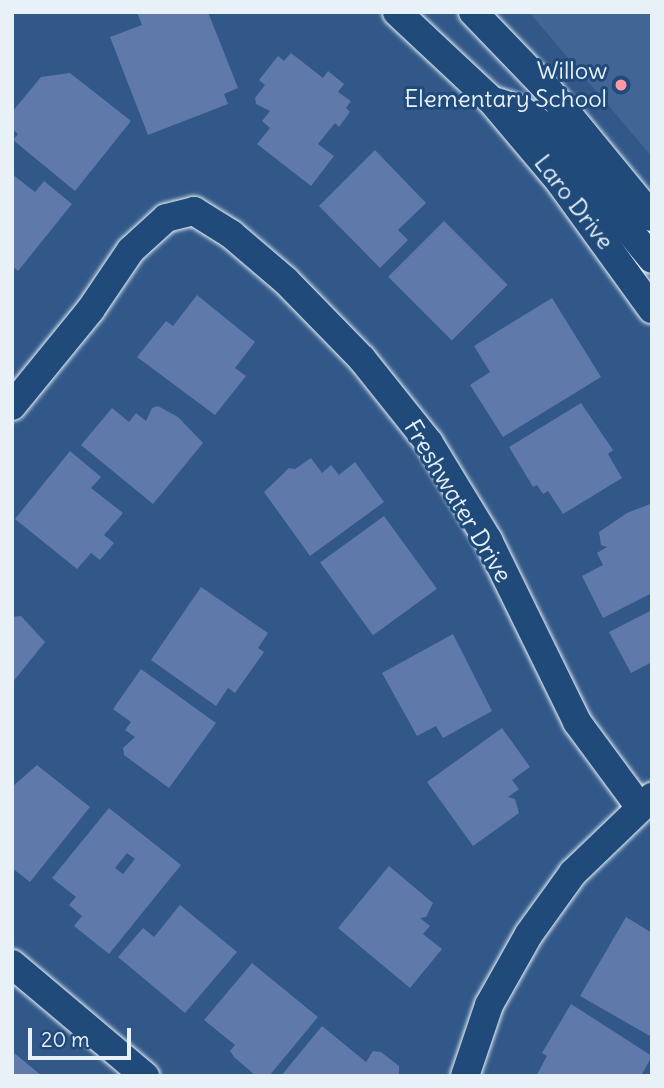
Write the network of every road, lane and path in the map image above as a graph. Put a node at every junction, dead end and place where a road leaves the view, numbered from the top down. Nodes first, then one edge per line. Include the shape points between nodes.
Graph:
1 (397, 12) edge
2 (473, 12) edge
3 (491, 100) junction
4 (652, 217) edge
5 (652, 259) edge
6 (652, 309) edge
7 (12, 405) edge
8 (645, 802) edge
9 (12, 964) edge
10 (145, 1076) edge
11 (465, 1076) edge

1 - 3 street, Laro Drive
2 - 4 street, Laro Drive via 550,91
3 - 5 street, Laro Drive via 521,110 544,126
3 - 6 street, Laro Drive via 576,203
7 - 8 street, Freshwater Drive via 131,250 166,218 194,211 231,234 286,281 362,359 429,443 488,540 578,722
8 - 11 street via 573,873 529,934 489,1005
9 - 10 street

